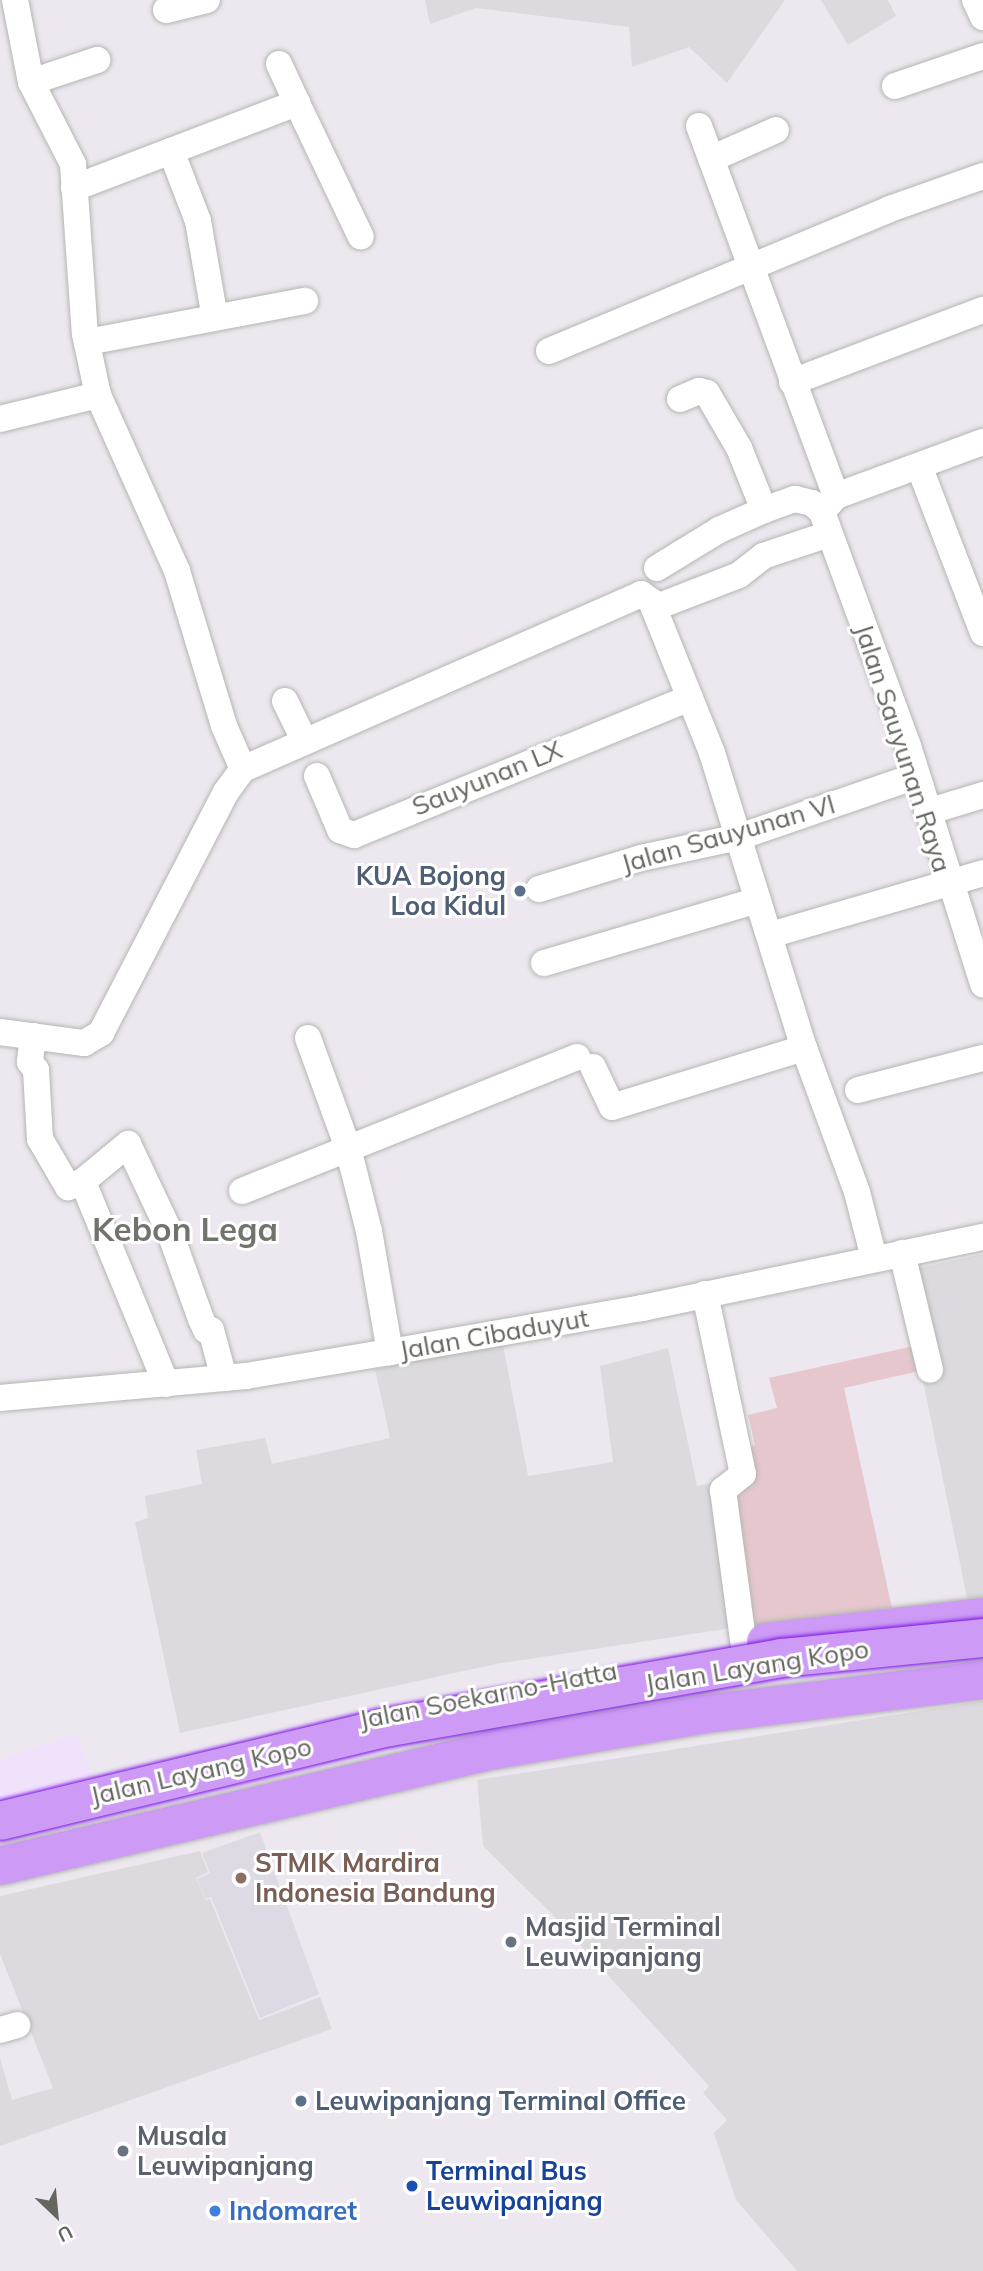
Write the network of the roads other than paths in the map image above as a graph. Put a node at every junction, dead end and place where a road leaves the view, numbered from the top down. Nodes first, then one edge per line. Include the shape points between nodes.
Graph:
1 (15, 0) edge
2 (207, 0) edge
3 (975, 0) edge
4 (166, 10) dead end
5 (983, 17) edge
6 (983, 56) edge
7 (97, 60) dead end
8 (279, 64) dead end
9 (31, 82) junction
10 (895, 86) dead end
11 (297, 103) junction
12 (699, 126) dead end
13 (776, 130) dead end
14 (172, 151) junction
15 (711, 159) junction
16 (983, 176) edge
17 (74, 188) junction
18 (361, 237) dead end
19 (752, 268) junction
20 (305, 301) dead end
21 (983, 310) edge
22 (215, 318) junction
23 (87, 342) junction
24 (549, 351) dead end
25 (792, 383) junction
26 (97, 395) junction
27 (680, 399) dead end
28 (0, 419) edge
29 (983, 443) edge
30 (919, 466) junction
31 (764, 510) junction
32 (829, 514) junction
33 (657, 568) dead end
34 (654, 608) junction
35 (983, 633) edge
36 (690, 698) junction
37 (285, 701) dead end
38 (304, 740) junction
39 (243, 769) junction
40 (317, 776) dead end
41 (916, 776) junction
42 (983, 794) edge
43 (927, 813) junction
44 (739, 837) junction
45 (983, 873) edge
46 (948, 882) junction
47 (539, 889) dead end
48 (758, 900) junction
49 (770, 935) junction
50 (979, 953) edge
51 (544, 963) dead end
52 (983, 984) edge
53 (0, 1032) edge
54 (33, 1036) junction
55 (308, 1038) dead end
56 (804, 1048) junction
57 (983, 1058) edge
58 (858, 1090) dead end
59 (348, 1148) junction
60 (82, 1182) junction
61 (242, 1191) dead end
62 (983, 1237) edge
63 (902, 1253) junction
64 (874, 1258) junction
65 (705, 1294) junction
66 (390, 1352) junction
67 (930, 1370) dead end
68 (224, 1378) junction
69 (166, 1384) junction
70 (0, 1398) edge
71 (983, 1617) edge
72 (983, 1638) edge
73 (744, 1647) junction
74 (983, 1662) edge
75 (983, 1680) edge
76 (100, 1780) junction
77 (0, 1808) edge
78 (0, 1821) edge
79 (114, 1838) junction
80 (0, 1842) edge
81 (0, 1866) edge

1 - 9 street
2 - 4 street
3 - 5 street
6 - 10 street
7 - 9 street
8 - 11 street
9 - 17 street via 73,164
11 - 14 street
11 - 18 street
12 - 15 street, Jalan Sauyunan Raya
13 - 15 street
14 - 17 street
14 - 22 street via 198,220
15 - 19 street, Jalan Sauyunan Raya
16 - 19 street via 890,209
17 - 23 street
19 - 24 street
19 - 25 street, Jalan Sauyunan Raya
20 - 22 street
21 - 25 street
22 - 23 street
23 - 26 street
25 - 32 street, Jalan Sauyunan Raya
26 - 28 street
26 - 39 street via 177,571 224,726
27 - 31 street via 699,391 707,393 739,448
29 - 30 street
30 - 32 street
30 - 35 street
31 - 32 street via 795,499
31 - 33 street via 719,530
32 - 34 street via 739,575
32 - 41 street, Jalan Sauyunan Raya
34 - 36 street
34 - 38 street via 640,594 624,597
36 - 40 street, Sauyunan LX via 354,835 340,830
36 - 44 street
37 - 38 street
38 - 39 street
39 - 54 street via 226,792 107,1025 84,1043
41 - 43 street, Jalan Sauyunan Raya
41 - 44 street, Jalan Sauyunan Vl
42 - 43 street
43 - 46 street, Jalan Sauyunan Raya
44 - 47 street, Jalan Sauyunan Vl via 641,858
44 - 48 street
45 - 46 street
46 - 49 street
46 - 50 street, Jalan Sauyunan Raya
48 - 49 street
48 - 51 street
49 - 56 street
50 - 52 street, Jalan Sauyunan Raya
53 - 54 street
54 - 60 street via 30,1062 36,1070 40,1139 68,1187
55 - 59 street
56 - 59 street via 612,1107 585,1062
56 - 64 street via 843,1150
57 - 58 street
59 - 61 street
59 - 66 street via 369,1231
60 - 68 street via 128,1144 170,1233 201,1319 206,1330 211,1330
60 - 69 street
62 - 63 street, Jalan Cibaduyut
63 - 64 street, Jalan Cibaduyut
63 - 67 street
64 - 65 street, Jalan Cibaduyut
65 - 66 street, Jalan Cibaduyut
65 - 73 street via 743,1474 723,1490
66 - 68 street, Jalan Cibaduyut
68 - 69 street, Jalan Cibaduyut
69 - 70 street, Jalan Cibaduyut
71 - 73 highway, Jalan Soekarno-Hatta
72 - 78 highway, Jalan Layang Kopo, bridge via 782,1658 379,1729
73 - 76 highway, Jalan Soekarno-Hatta via 351,1721
74 - 80 highway, Jalan Layang Kopo via 788,1679 578,1713 383,1749
75 - 79 highway via 772,1704 489,1751
76 - 77 highway, Jalan Soekarno-Hatta
76 - 79 highway via 80,1795 79,1820 96,1837
79 - 81 highway

